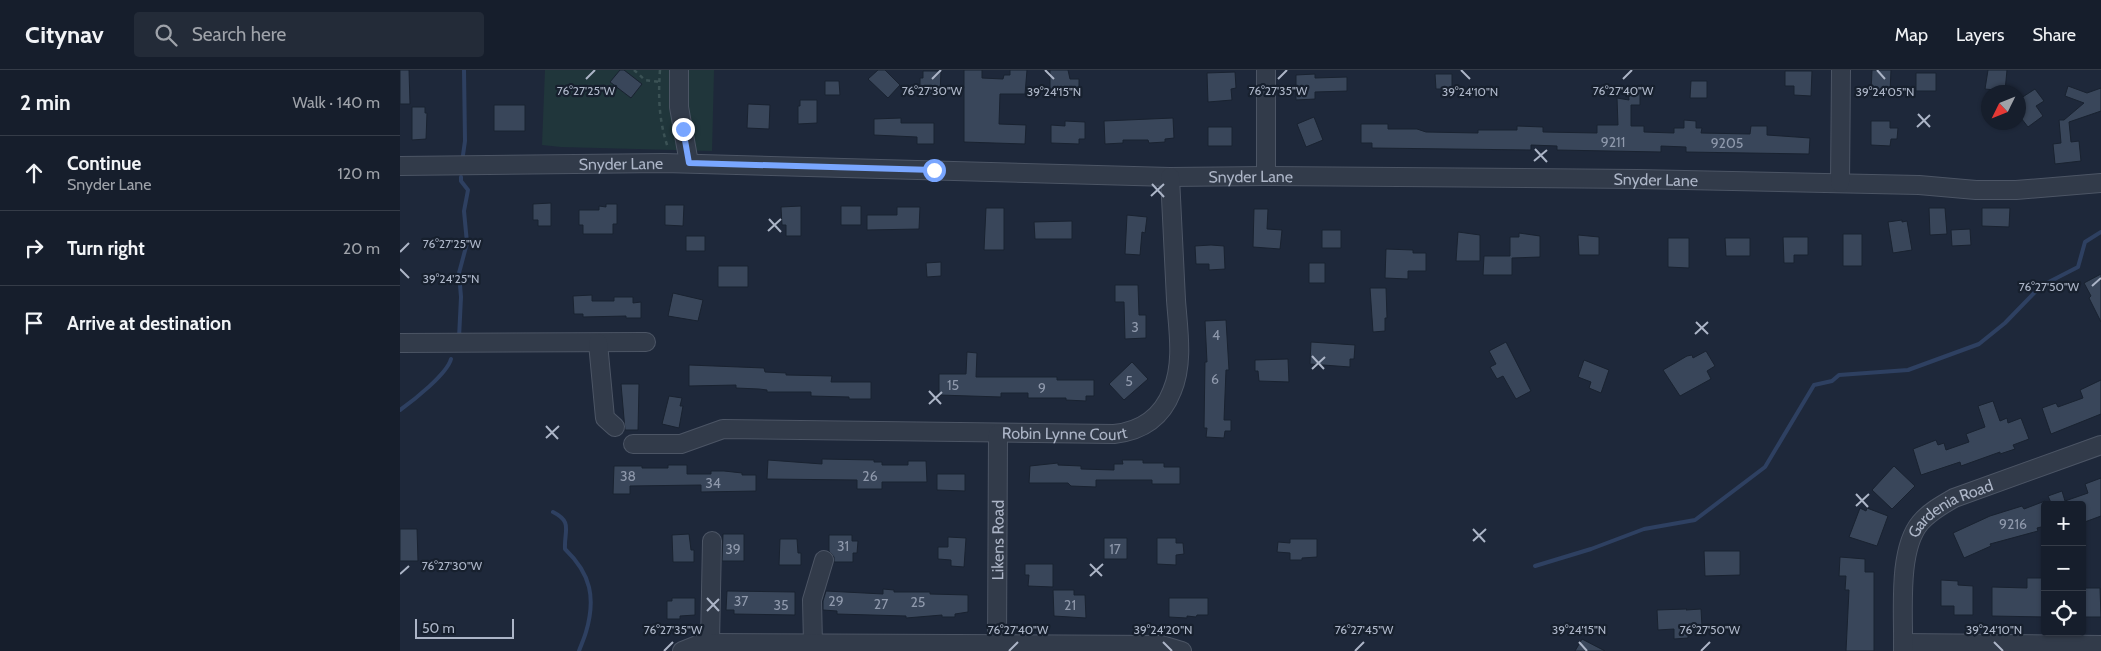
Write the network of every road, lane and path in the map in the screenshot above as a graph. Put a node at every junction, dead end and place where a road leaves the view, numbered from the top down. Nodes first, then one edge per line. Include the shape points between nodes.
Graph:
1 (634, 70) edge
2 (660, 70) edge
3 (679, 70) edge
4 (1266, 70) edge
5 (1841, 70) edge
6 (659, 82) junction
7 (681, 163) junction
8 (400, 166) edge
9 (1266, 176) junction
10 (1170, 177) junction
11 (2101, 183) edge
12 (1840, 184) junction
13 (646, 342) dead end
14 (400, 343) edge
15 (598, 343) junction
16 (615, 427) dead end
17 (998, 434) junction
18 (633, 444) dead end
19 (2101, 445) edge
20 (712, 541) dead end
21 (824, 560) dead end
22 (710, 643) junction
23 (813, 644) junction
24 (2101, 645) edge
25 (996, 646) junction
26 (1903, 647) edge
27 (682, 651) edge
28 (1182, 651) edge

1 - 6 path via 645,80
2 - 6 path
3 - 7 street
4 - 9 street
5 - 12 street
6 - 7 path via 658,104 663,133
7 - 8 street, Snyder Lane
7 - 10 street, Snyder Lane
9 - 10 street, Snyder Lane
9 - 12 street, Snyder Lane
10 - 17 street, Robin Lynne Court via 1178,359 1176,378 1168,400 1146,425 1127,432
11 - 12 street, Snyder Lane via 2016,190
13 - 15 street
14 - 15 street
15 - 16 street via 605,418
17 - 18 street, Robin Lynne Court via 723,429 681,444
17 - 25 street, Likens Road
19 - 26 street, Gardenia Road via 1954,498 1921,522 1914,532 1904,563
20 - 22 street
21 - 23 street via 812,600
22 - 23 street
22 - 27 street
23 - 25 street
24 - 26 street
25 - 28 street via 1162,646

